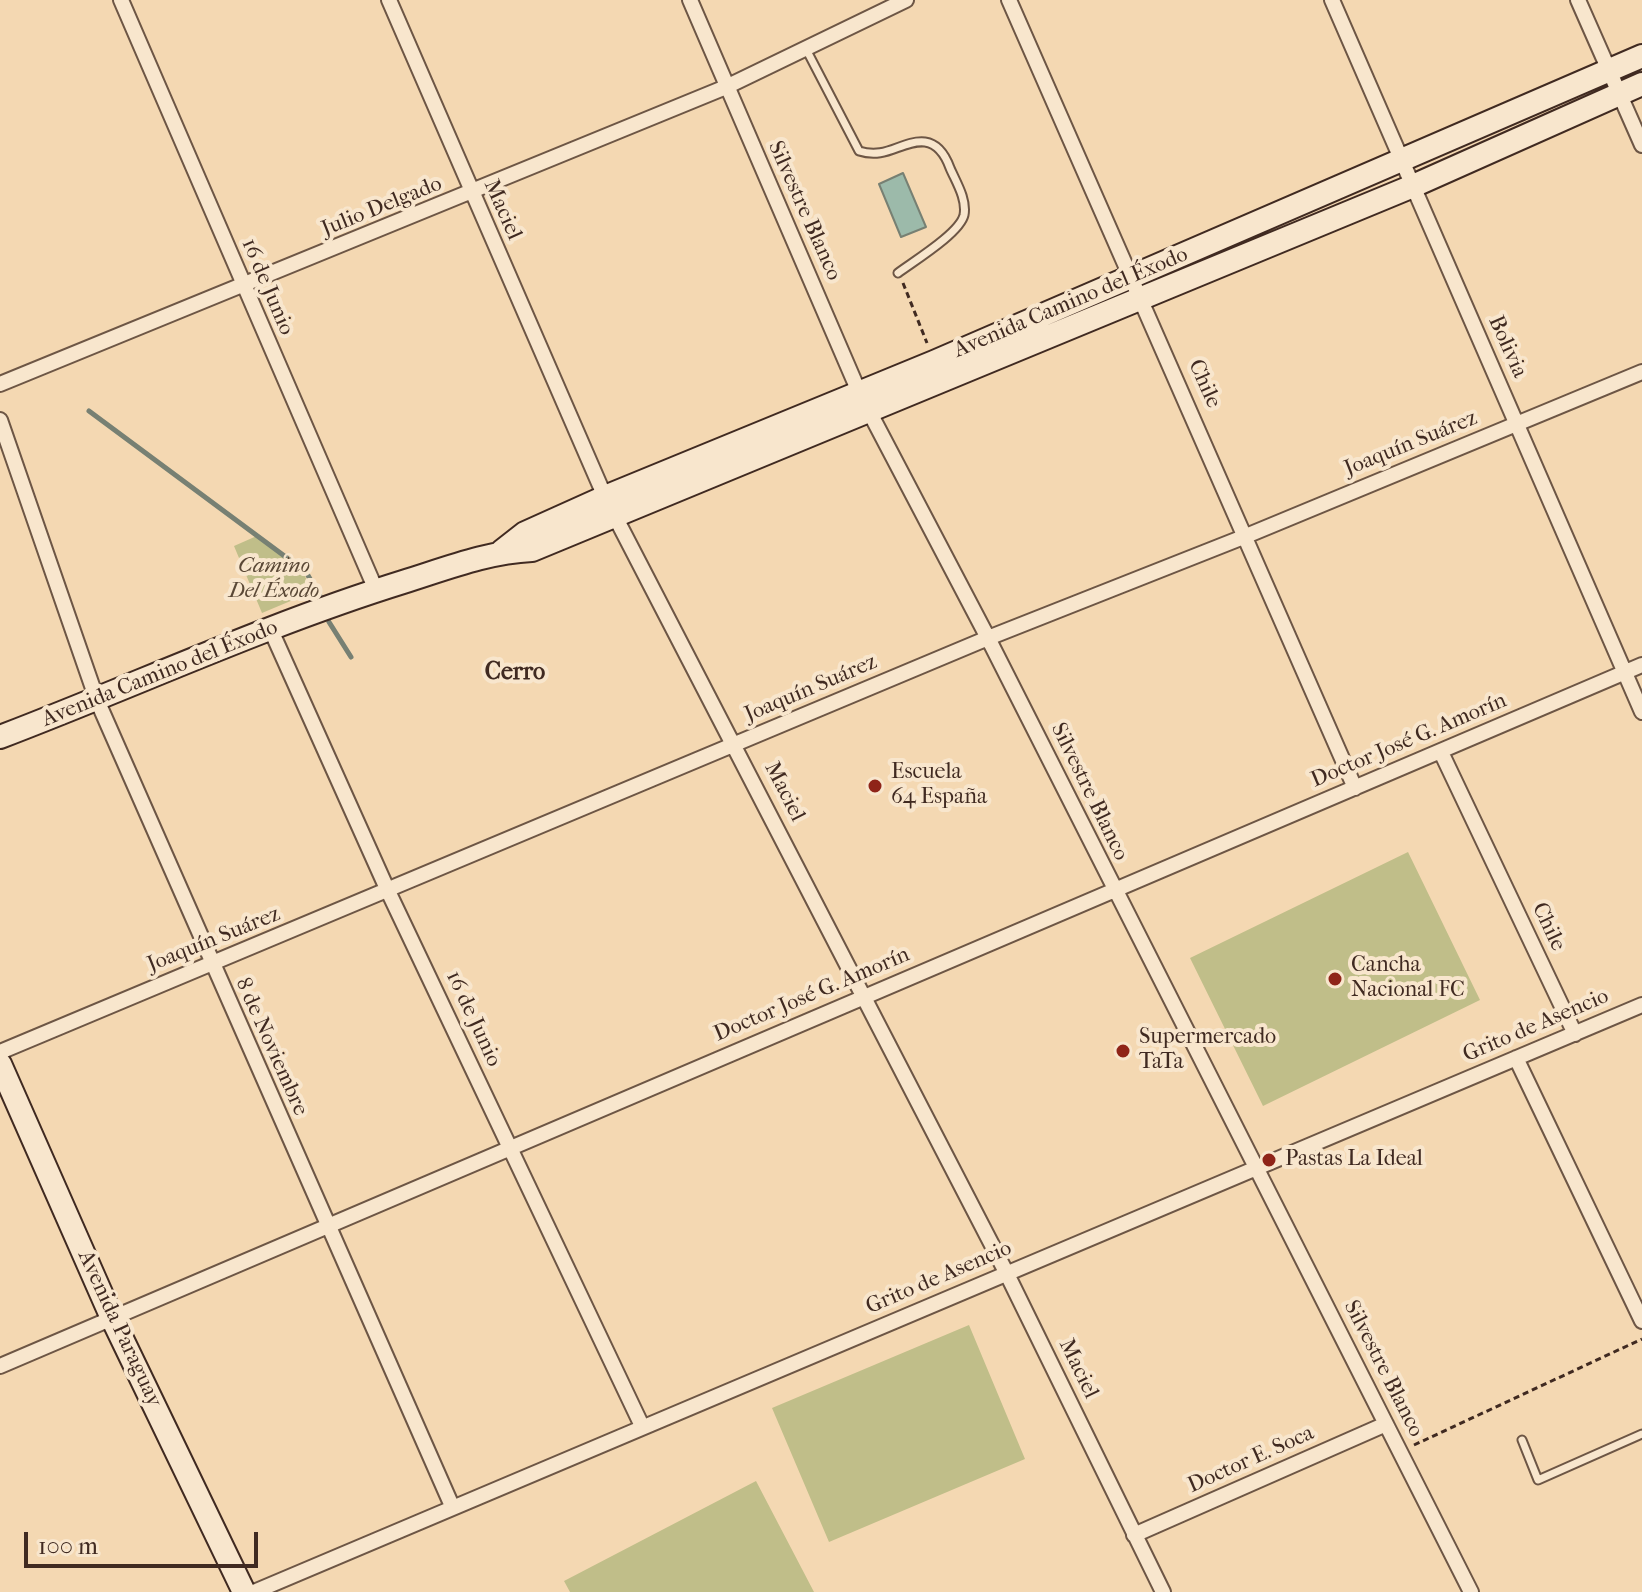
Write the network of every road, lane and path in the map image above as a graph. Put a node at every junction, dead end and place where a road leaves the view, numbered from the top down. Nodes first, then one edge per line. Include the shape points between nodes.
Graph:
1 (121, 0) edge
2 (389, 0) edge
3 (690, 0) edge
4 (906, 0) edge
5 (1009, 0) edge
6 (1332, 0) edge
7 (1578, 0) edge
8 (806, 49) junction
9 (1642, 56) edge
10 (1609, 70) junction
11 (1642, 84) edge
12 (726, 87) junction
13 (1619, 94) junction
14 (1642, 145) edge
15 (1403, 161) junction
16 (1413, 186) junction
17 (471, 194) junction
18 (898, 273) joint
19 (1137, 287) junction
20 (243, 288) junction
21 (934, 362) junction
22 (1642, 372) edge
23 (0, 384) edge
24 (864, 401) junction
25 (0, 420) edge
26 (1516, 425) junction
27 (610, 506) junction
28 (1246, 536) junction
29 (376, 590) junction
30 (270, 628) junction
31 (988, 638) junction
32 (1642, 665) edge
33 (1625, 673) junction
34 (97, 700) junction
35 (1642, 712) edge
36 (0, 737) edge
37 (735, 744) junction
38 (1441, 752) junction
39 (1355, 788) junction
40 (388, 891) junction
41 (1113, 891) junction
42 (211, 965) junction
43 (863, 998) junction
44 (1642, 1005) edge
45 (1575, 1034) junction
46 (0, 1052) edge
47 (1516, 1058) junction
48 (0, 1064) edge
49 (510, 1148) junction
50 (1256, 1168) junction
51 (326, 1226) junction
52 (1007, 1274) junction
53 (112, 1318) junction
54 (1642, 1321) edge
55 (1642, 1339) edge
56 (0, 1366) edge
57 (1386, 1424) junction
58 (642, 1426) junction
59 (1642, 1434) edge
60 (1522, 1440) dead end
61 (1400, 1452) junction
62 (452, 1506) junction
63 (1134, 1535) junction
64 (244, 1592) edge
65 (254, 1592) edge
66 (1163, 1592) edge
67 (1471, 1592) edge

1 - 20 street, 16 de Junio
2 - 17 street, Maciel
3 - 12 street, Silvestre Blanco
4 - 8 street, Julio Delgado
5 - 19 street, Chile
6 - 15 street, Bolivia
7 - 10 street
8 - 12 street, Julio Delgado
8 - 18 lane via 859,151 874,156 933,144 944,154 963,197 964,216 956,229
9 - 10 street, Avenida Camino del Éxodo
10 - 13 street
10 - 15 street, Avenida Camino del Éxodo
11 - 13 street, Avenida Camino del Éxodo
12 - 17 street, Julio Delgado
12 - 24 street, Silvestre Blanco
13 - 14 street
13 - 16 street, Avenida Camino del Éxodo
15 - 16 street, Bolivia
15 - 19 street, Avenida Camino del Éxodo
16 - 19 street, Avenida Camino del Éxodo
16 - 26 street, Bolivia
17 - 20 street, Julio Delgado
17 - 27 street, Maciel
18 - 21 path
19 - 21 street, Avenida Camino del Éxodo
19 - 24 street, Avenida Camino del Éxodo
19 - 28 street, Chile
20 - 23 street, Julio Delgado
20 - 29 street, 16 de Junio
21 - 24 street, Avenida Camino del Éxodo
22 - 26 street, Joaquín Suárez
24 - 27 street, Avenida Camino del Éxodo
24 - 31 street, Silvestre Blanco
25 - 34 street, 8 de Noviembre
26 - 28 street, Joaquín Suárez
26 - 33 street, Bolivia
27 - 29 street, Avenida Camino del Éxodo via 525,533 502,551
27 - 37 street, Maciel
28 - 31 street, Joaquín Suárez
28 - 39 street, Chile
29 - 30 street, Avenida Camino del Éxodo
30 - 34 street, Avenida Camino del Éxodo
30 - 40 street, 16 de Junio
31 - 37 street, Joaquín Suárez
31 - 41 street, Silvestre Blanco
32 - 33 street, Doctor José G. Amorín
33 - 35 street, Bolivia
33 - 38 street, Doctor José G. Amorín
34 - 36 street, Avenida Camino del Éxodo
34 - 42 street, 8 de Noviembre
37 - 40 street, Joaquín Suárez
37 - 43 street, Maciel
38 - 39 street, Doctor José G. Amorín
38 - 45 street, Chile
39 - 41 street, Doctor José G. Amorín
40 - 42 street, Joaquín Suárez
40 - 49 street, 16 de Junio
41 - 43 street, Doctor José G. Amorín
41 - 50 street, Silvestre Blanco
42 - 46 street, Joaquín Suárez
42 - 51 street, 8 de Noviembre
43 - 49 street, Doctor José G. Amorín
43 - 52 street, Maciel
44 - 45 street, Grito de Asencio
45 - 47 street, Grito de Asencio
47 - 50 street, Grito de Asencio
47 - 54 street
48 - 53 street, Avenida Paraguay
49 - 51 street, Doctor José G. Amorín
49 - 58 street, 16 de Junio
50 - 52 street, Grito de Asencio
50 - 57 street, Silvestre Blanco
51 - 53 street, Doctor José G. Amorín
51 - 62 street, 8 de Noviembre
52 - 58 street, Grito de Asencio
52 - 63 street, Maciel
53 - 56 street, Doctor José G. Amorín
53 - 64 street, Avenida Paraguay
55 - 61 path
57 - 61 street, Silvestre Blanco
57 - 63 street, Doctor E. Soca
58 - 62 street, Grito de Asencio
59 - 60 lane via 1538,1480
61 - 67 street, Silvestre Blanco
62 - 65 street, Grito de Asencio
63 - 66 street, Maciel

